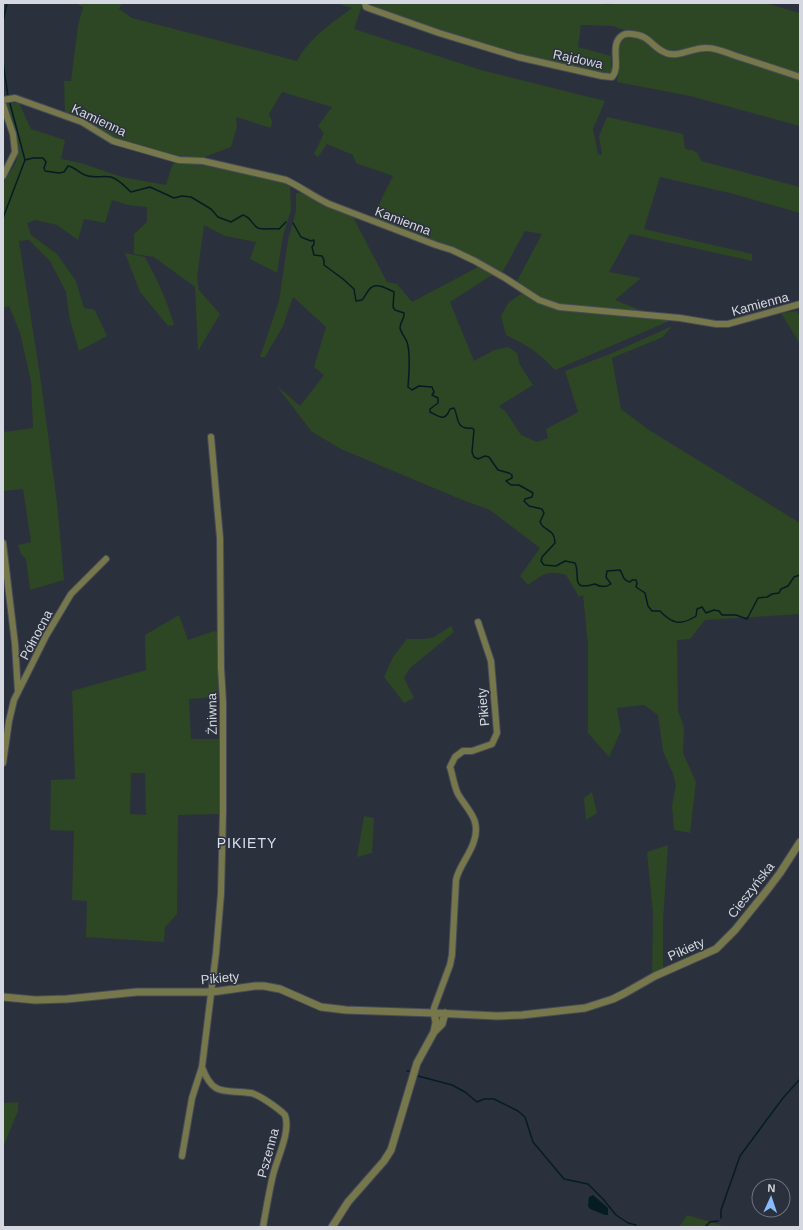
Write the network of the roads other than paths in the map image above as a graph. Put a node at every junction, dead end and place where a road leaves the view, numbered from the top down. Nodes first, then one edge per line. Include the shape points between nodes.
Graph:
1 (365, 3) edge
2 (800, 76) edge
3 (3, 100) edge
4 (3, 105) edge
5 (4, 174) edge
6 (800, 304) edge
7 (211, 437) dead end
8 (3, 543) edge
9 (106, 559) dead end
10 (478, 622) dead end
11 (18, 692) junction
12 (5, 733) edge
13 (3, 763) edge
14 (800, 842) edge
15 (716, 949) joint
16 (212, 992) junction
17 (3, 997) edge
18 (434, 1012) junction
19 (445, 1013) junction
20 (434, 1032) junction
21 (202, 1067) junction
22 (182, 1156) dead end
23 (263, 1227) edge
24 (332, 1227) edge

1 - 2 street, Rajdowa via 371,9 503,53 602,76 614,74 615,48 621,36 625,34 642,36 668,54 708,48
3 - 6 street, Kamienna via 15,98 82,122 113,141 179,160 203,161 286,180 329,204 452,250 505,278 539,300 559,307 728,324
4 - 5 street via 13,134 15,152
7 - 16 street, Żniwna via 220,538 223,738 221,894
8 - 11 street
9 - 11 street, Północna via 71,594 46,636
10 - 18 street, Pikiety via 491,661 497,734 492,744 463,751 450,767 458,793 472,813 476,831 470,852 456,880 452,955
11 - 12 street, Północna
12 - 13 street, Północna
14 - 15 street, Cieszyńska via 768,889
15 - 19 street, Pikiety via 619,996 585,1008 497,1016
16 - 17 street, Pikiety via 143,992 52,1000
16 - 18 street, Pikiety via 264,986 280,989 312,1004 330,1009
16 - 21 street
18 - 19 street, Pikiety
18 - 20 street
19 - 20 street via 442,1024
20 - 24 street via 417,1063 391,1150 348,1202
21 - 22 street via 192,1098
21 - 23 street, Pszenna via 212,1086 222,1091 255,1094 282,1112 287,1119

